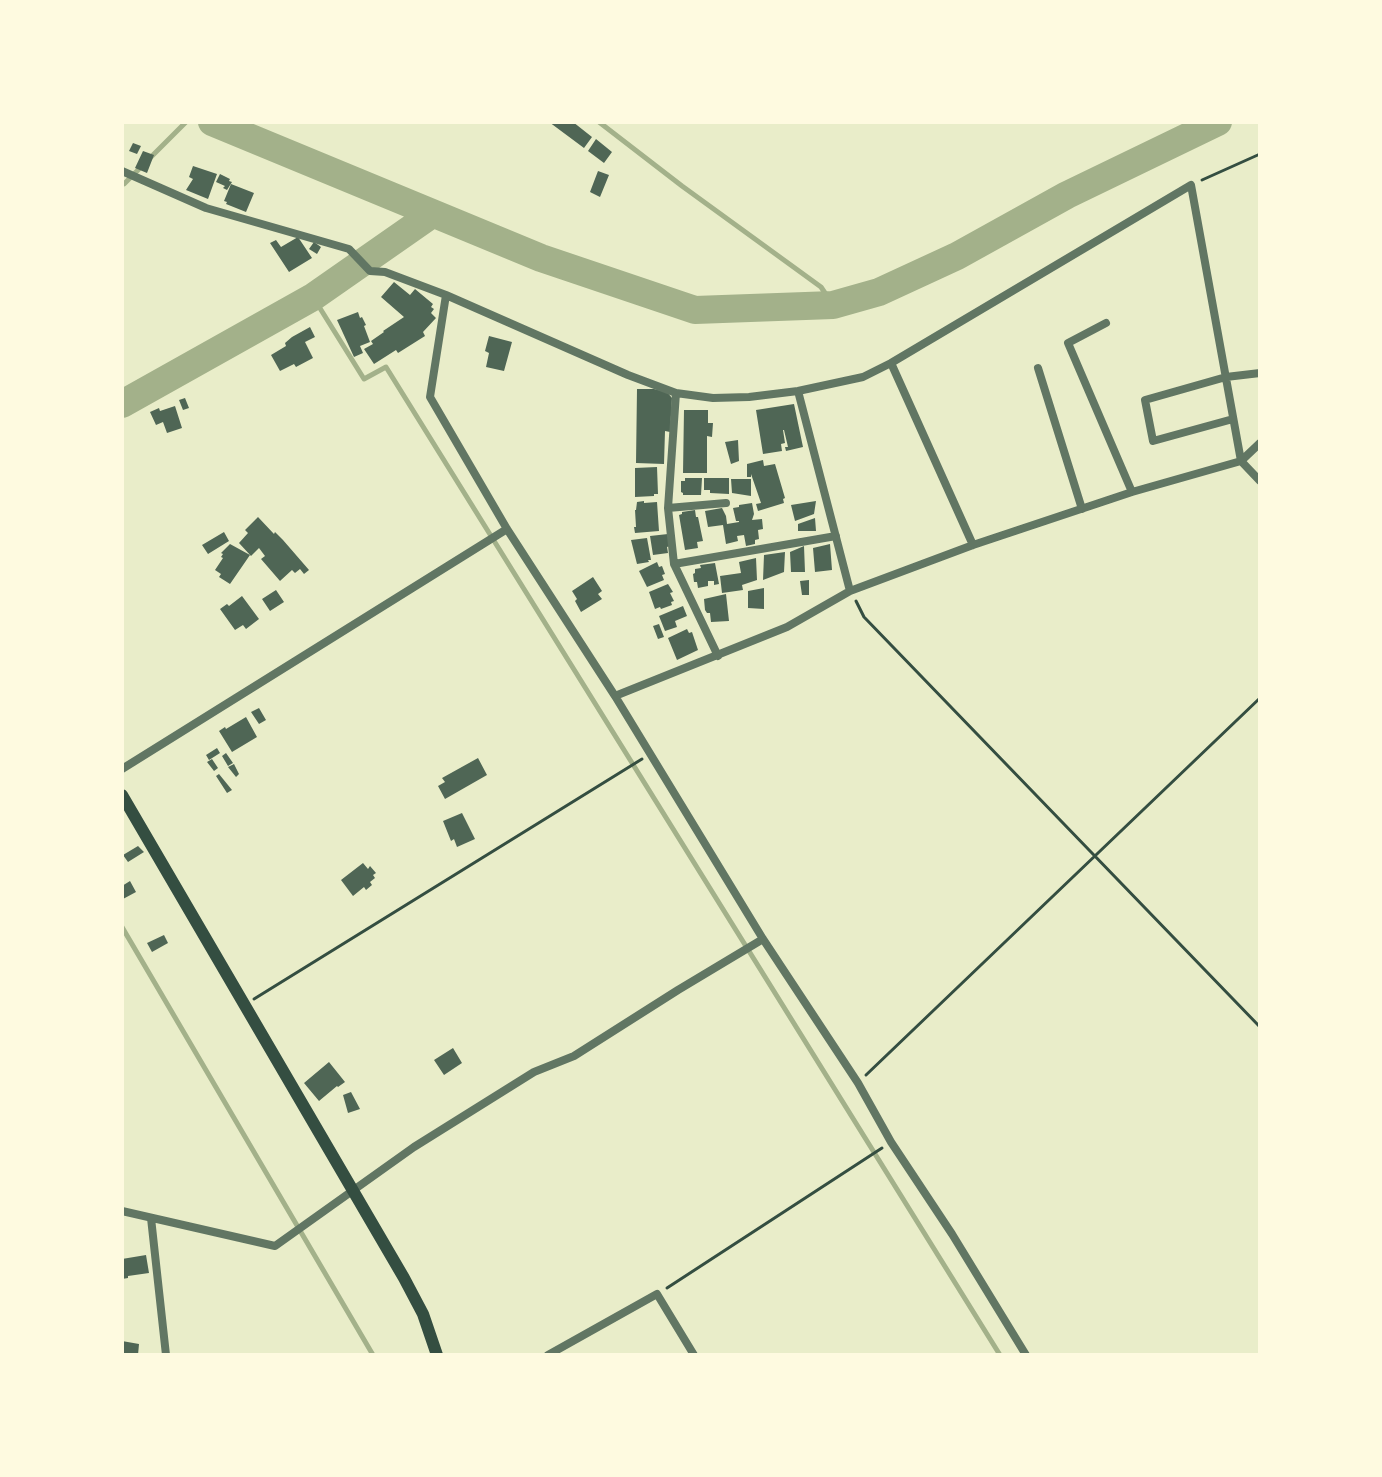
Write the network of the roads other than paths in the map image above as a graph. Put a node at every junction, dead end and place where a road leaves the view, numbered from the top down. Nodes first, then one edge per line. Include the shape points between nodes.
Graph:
1 (122, 171) edge
2 (446, 295) junction
3 (1106, 323) dead end
4 (891, 363) junction
5 (1038, 368) dead end
6 (1260, 373) edge
7 (1226, 377) junction
8 (798, 391) junction
9 (676, 393) junction
10 (1233, 419) junction
11 (1260, 443) edge
12 (1241, 461) junction
13 (1260, 481) edge
14 (1132, 492) junction
15 (726, 503) dead end
16 (668, 508) junction
17 (1082, 509) junction
18 (507, 529) junction
19 (836, 536) junction
20 (973, 545) junction
21 (674, 564) junction
22 (850, 591) junction
23 (718, 656) junction
24 (615, 696) junction
25 (122, 769) edge
26 (122, 795) edge
27 (763, 939) junction
28 (353, 1191) junction
29 (122, 1211) edge
30 (151, 1218) junction
31 (166, 1355) edge
32 (437, 1355) edge
33 (548, 1355) edge
34 (694, 1355) edge
35 (1026, 1355) edge

1 - 2 street via 206,208 349,249 370,271
2 - 9 street
2 - 18 street via 430,397
3 - 14 street via 1068,343
4 - 7 street via 1191,185
4 - 8 street via 863,377
4 - 20 street
5 - 17 street
6 - 7 street
7 - 10 street
7 - 10 street via 1145,400 1153,441
8 - 9 street via 713,398
8 - 19 street
9 - 16 street
10 - 12 street
11 - 12 street
12 - 13 street
12 - 14 street
14 - 17 street
15 - 16 street
16 - 21 street
17 - 20 street
18 - 24 street
18 - 25 street
19 - 21 street
19 - 22 street
20 - 22 street
21 - 23 street
22 - 23 street via 787,627
23 - 24 street
24 - 27 street
26 - 28 main road
27 - 28 street via 574,1056 534,1072
27 - 35 street
28 - 30 street via 275,1246
28 - 32 main road via 423,1314
29 - 30 street
30 - 31 street
33 - 34 street via 657,1294

